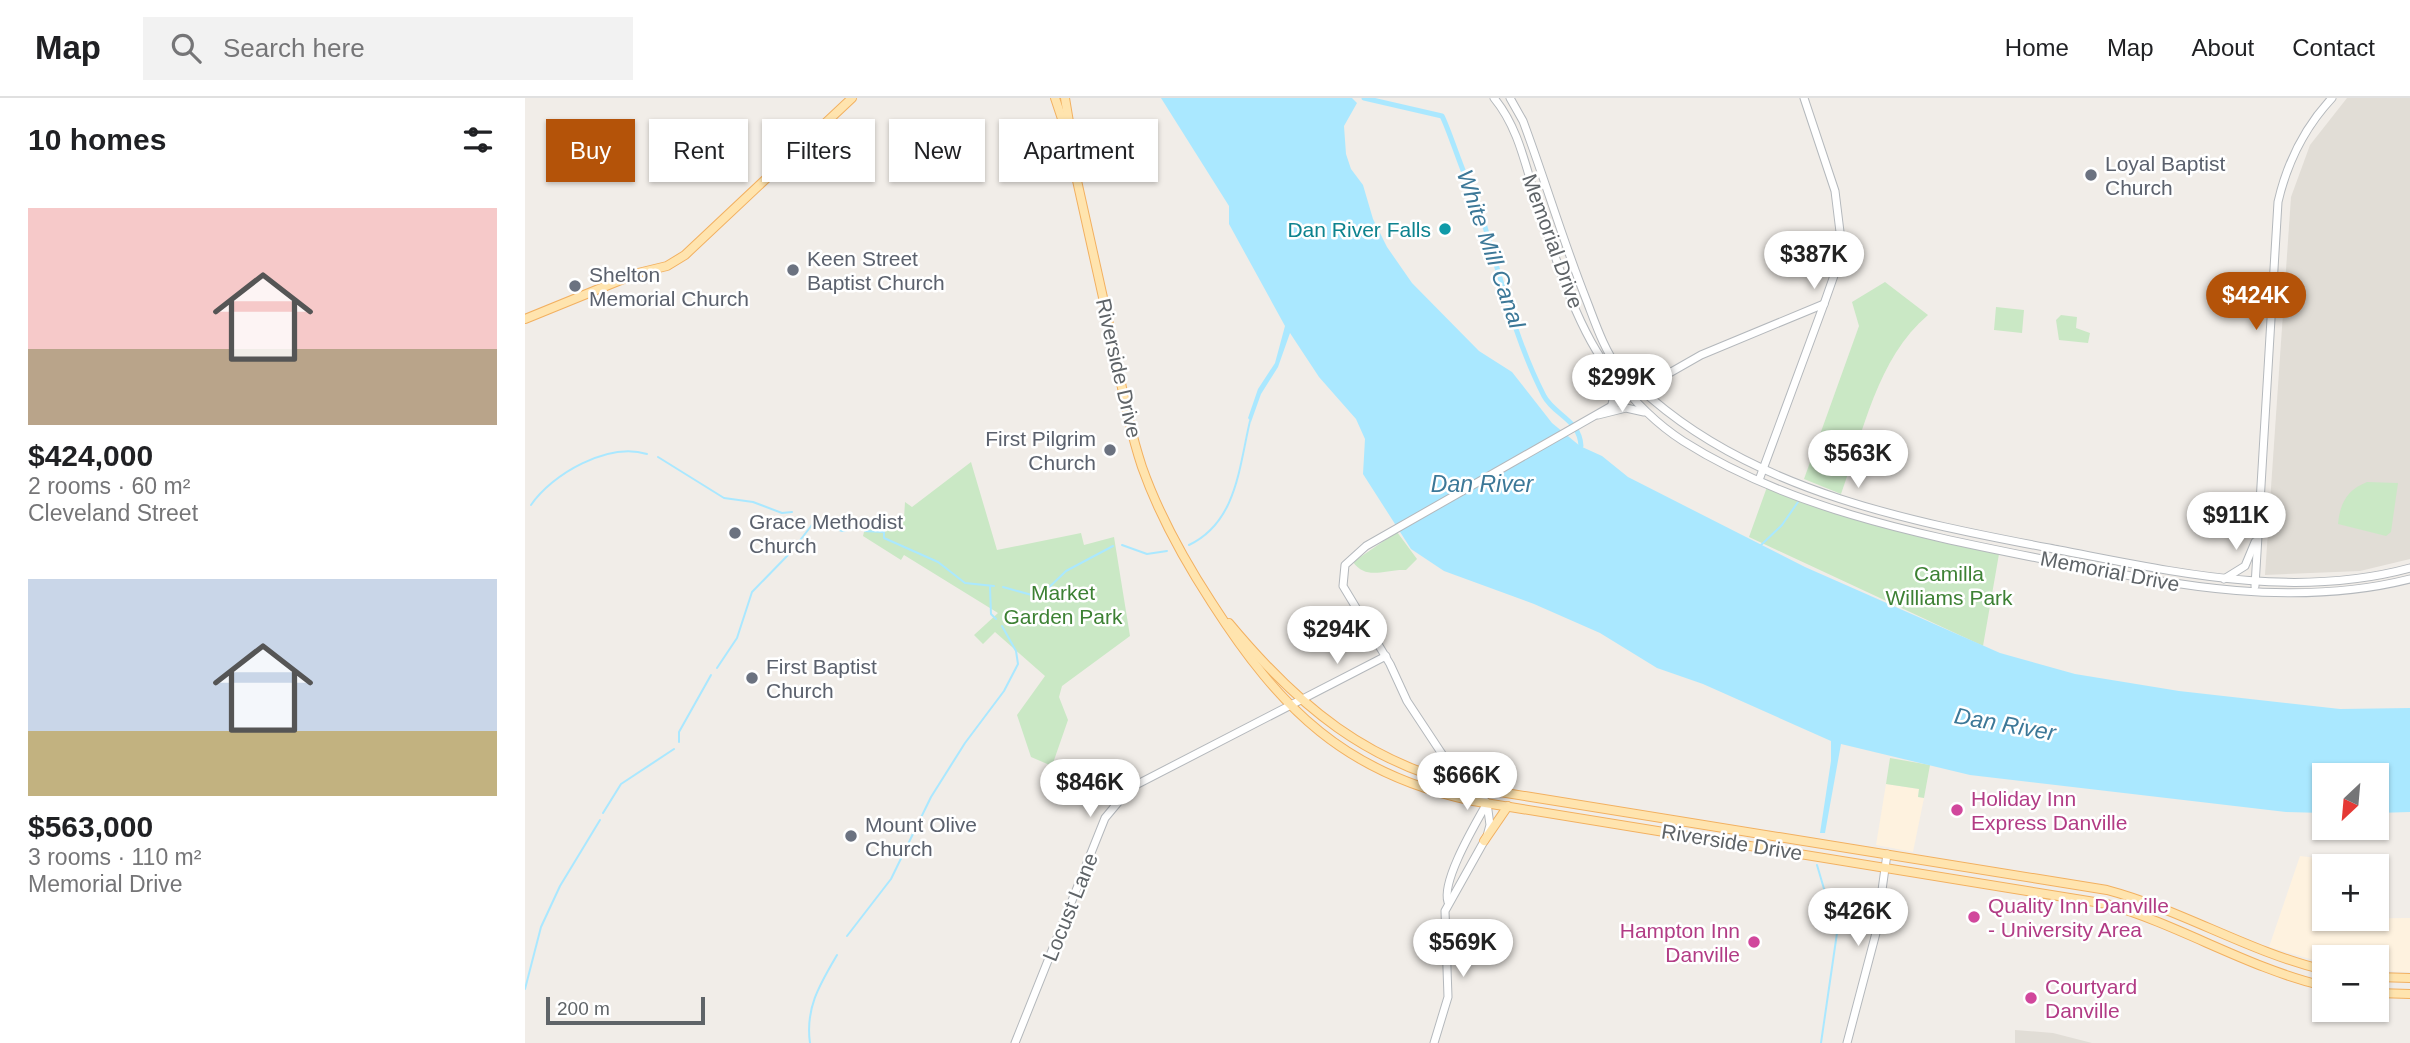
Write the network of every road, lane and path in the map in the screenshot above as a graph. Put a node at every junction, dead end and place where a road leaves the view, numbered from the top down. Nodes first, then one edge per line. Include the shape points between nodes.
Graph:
1 (852, 98) edge
2 (1055, 98) edge
3 (1065, 98) edge
4 (1494, 98) edge
5 (1510, 98) edge
6 (1804, 98) edge
7 (2332, 98) edge
8 (1062, 119) edge
9 (1068, 119) edge
10 (1078, 182) edge
11 (1824, 304) junction
12 (525, 319) edge
13 (1607, 368) junction
14 (1640, 388) junction
15 (1629, 394) junction
16 (1612, 404) junction
17 (1649, 414) junction
18 (1593, 416) junction
19 (1763, 468) junction
20 (1759, 480) junction
21 (2258, 534) junction
22 (2410, 568) edge
23 (2410, 579) edge
24 (2221, 580) junction
25 (2255, 582) junction
26 (2254, 592) junction
27 (1205, 593) junction
28 (1386, 656) junction
29 (1301, 701) junction
30 (1290, 706) junction
31 (1475, 788) junction
32 (1487, 803) junction
33 (1508, 806) junction
34 (1472, 834) junction
35 (1485, 841) junction
36 (1887, 854) junction
37 (1885, 867) junction
38 (1448, 902) junction
39 (2312, 966) edge
40 (2389, 977) edge
41 (2410, 978) edge
42 (2312, 982) edge
43 (2389, 993) edge
44 (2410, 994) edge
45 (1015, 1043) edge
46 (1434, 1043) edge
47 (1847, 1043) edge

1 - 12 main road via 685,255
2 - 8 main road, Riverside Drive
3 - 9 main road, Riverside Drive
4 - 13 main road, Memorial Drive via 1515,134 1585,329
5 - 14 main road, Memorial Drive via 1524,121 1595,321 1615,363
6 - 11 main road via 1841,218 1840,254
7 - 21 main road via 2299,143 2279,202
10 - 27 main road, Riverside Drive via 1142,465 1169,530
11 - 14 main road via 1723,344
11 - 19 main road
13 - 15 main road, Memorial Drive
13 - 16 main road via 1615,387
14 - 15 main road
14 - 19 main road, Memorial Drive via 1689,428
15 - 16 main road
15 - 17 main road, Memorial Drive
16 - 18 main road
17 - 18 main road via 1626,408
17 - 20 main road, Memorial Drive via 1695,448
18 - 28 main road via 1366,546 1345,565 1343,586
19 - 20 main road
19 - 24 main road, Memorial Drive via 1891,514
20 - 26 main road, Memorial Drive via 1844,513 1906,530 2157,581
21 - 24 main road via 2245,566
21 - 25 main road
22 - 25 main road, Memorial Drive via 2343,580
23 - 26 main road, Memorial Drive via 2333,591
24 - 25 main road, Memorial Drive
25 - 26 main road
27 - 29 main road, Riverside Drive
27 - 30 main road, Riverside Drive via 1248,660
28 - 29 main road, Locust Lane
28 - 31 main road via 1435,745
29 - 30 main road, Locust Lane
29 - 31 main road, Riverside Drive via 1386,759
30 - 32 main road, Riverside Drive via 1323,734 1380,770 1432,791
30 - 45 main road, Locust Lane via 1130,788 1113,805
31 - 32 main road
31 - 36 main road, Riverside Drive
32 - 33 main road, Riverside Drive
32 - 34 main road
32 - 35 main road via 1490,825
33 - 35 main road
33 - 37 main road, Riverside Drive
34 - 35 main road
34 - 38 main road via 1449,877
35 - 38 main road
36 - 37 main road
36 - 39 main road, Riverside Drive via 2107,890 2193,918 2266,952
37 - 42 main road, Riverside Drive via 2107,904 2174,927 2260,967
37 - 47 main road via 1877,933
38 - 46 main road via 1443,930 1448,997
40 - 41 main road
43 - 44 main road

